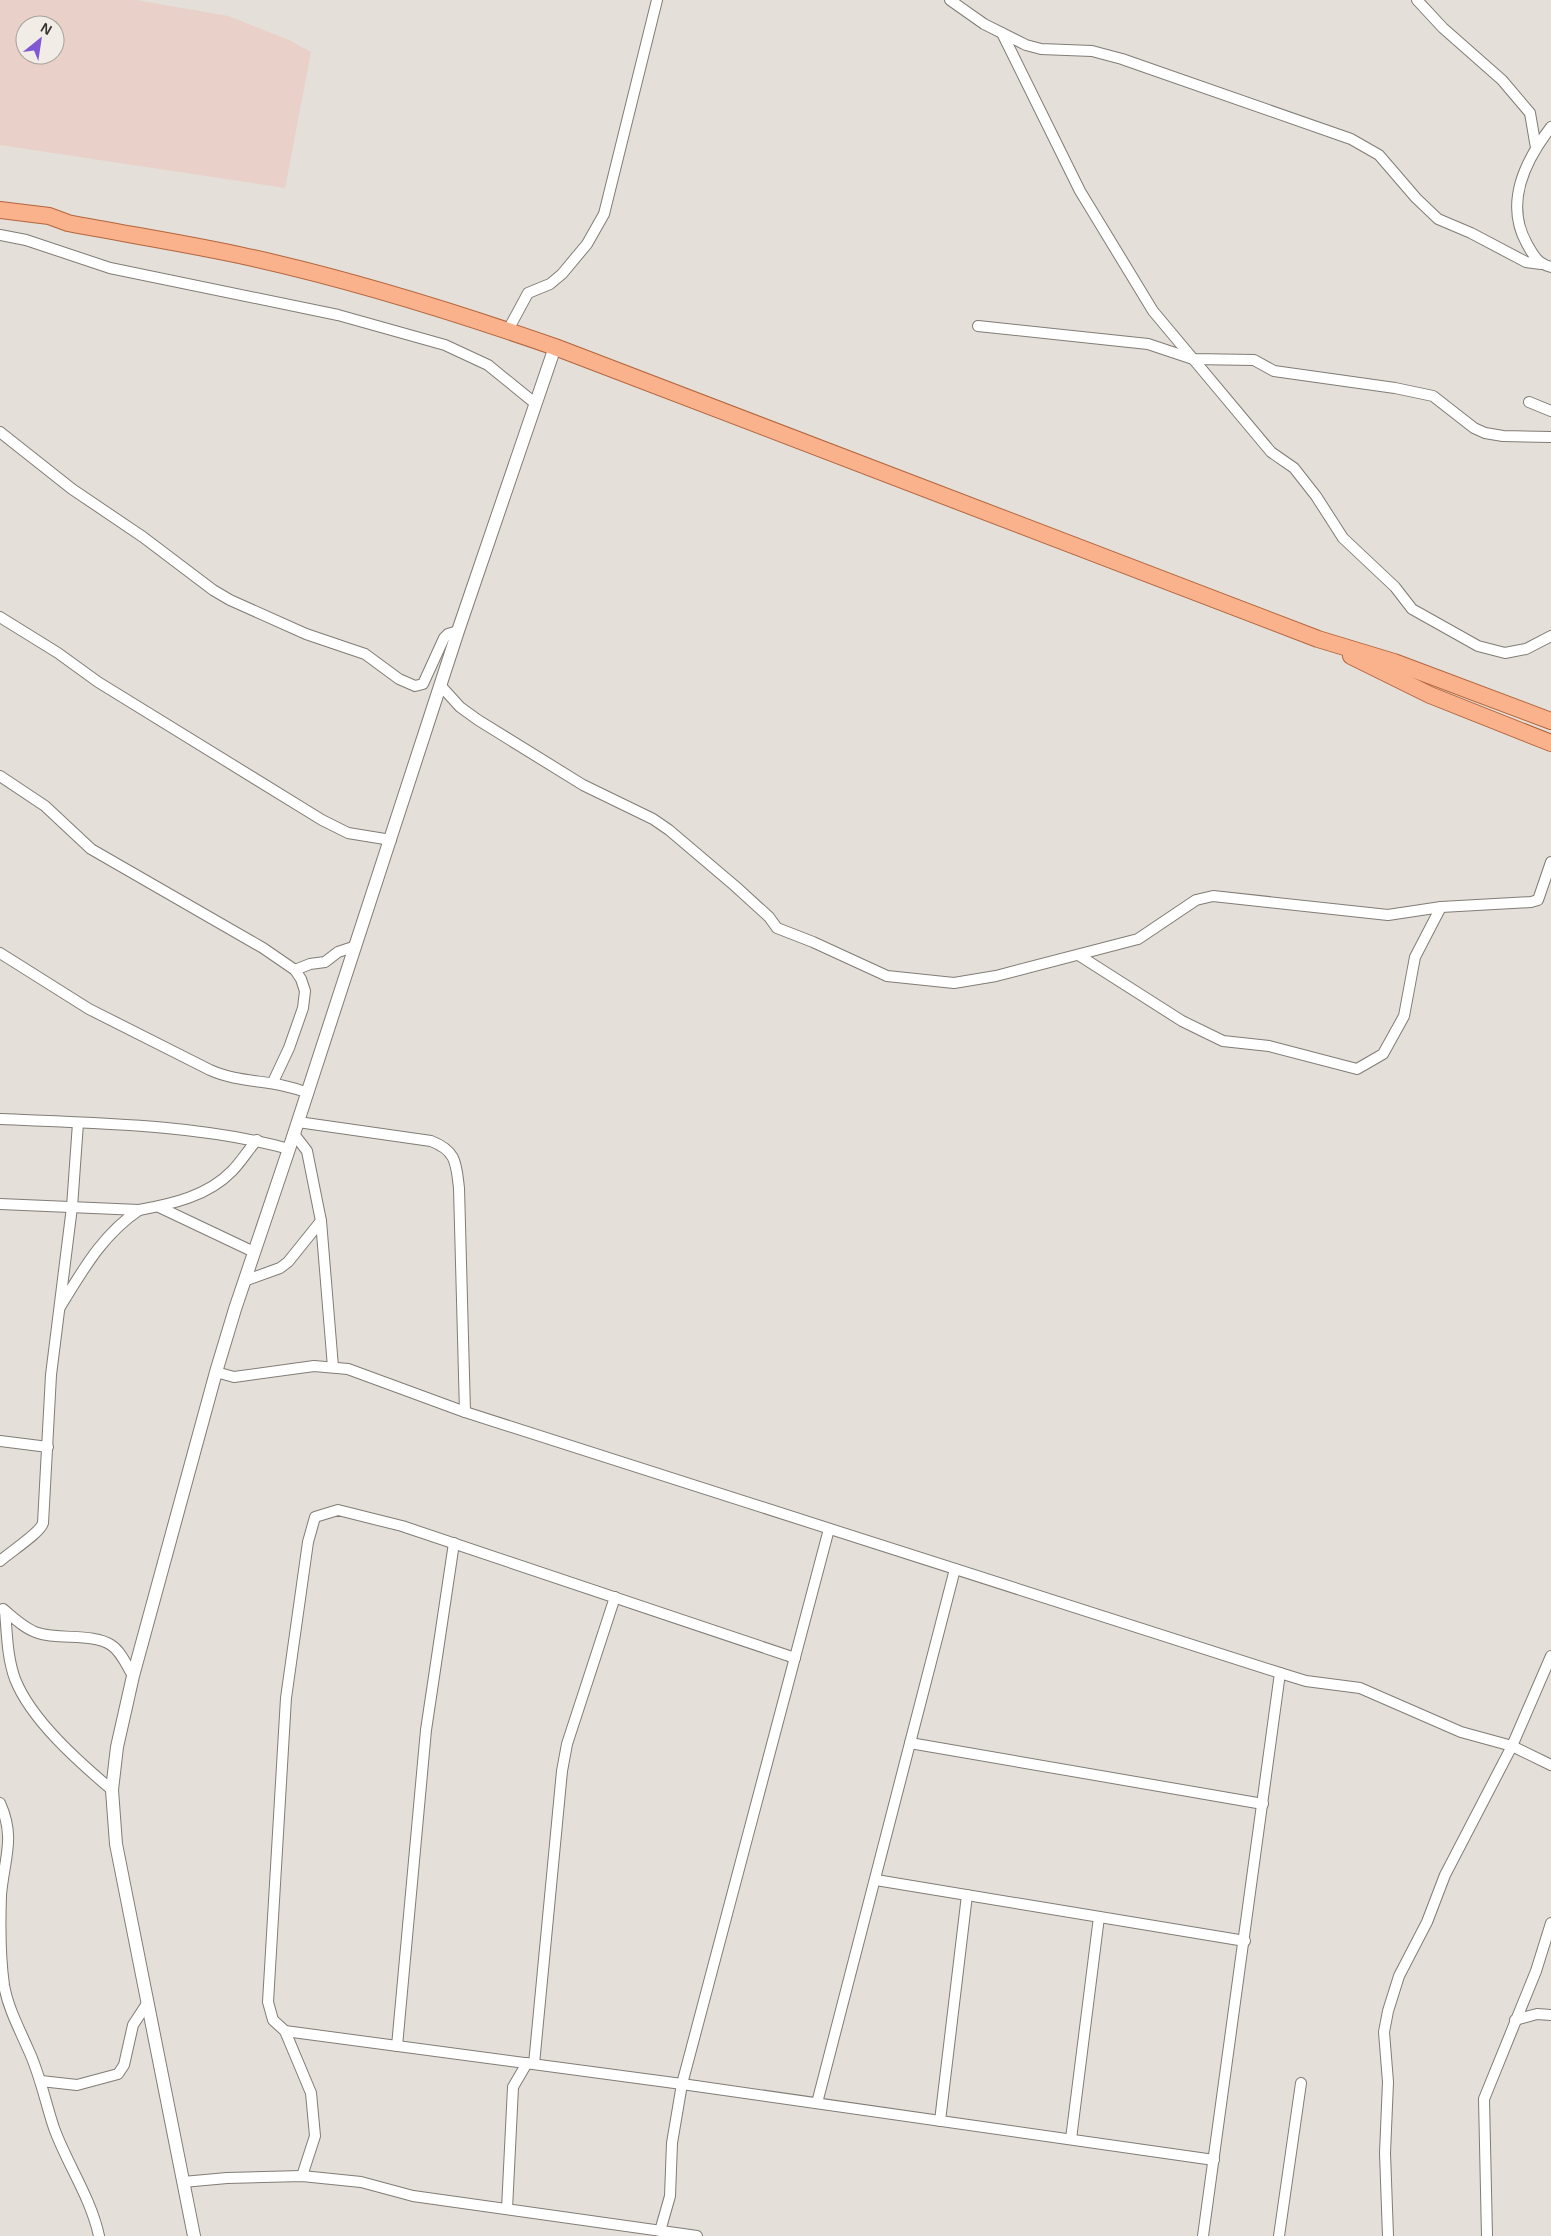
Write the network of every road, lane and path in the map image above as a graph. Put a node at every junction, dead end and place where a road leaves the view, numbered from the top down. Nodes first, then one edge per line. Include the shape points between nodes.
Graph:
1 (657, 0) edge
2 (950, 0) edge
3 (1417, 0) edge
4 (1002, 33) junction
5 (1551, 127) edge
6 (1536, 148) junction
7 (0, 210) edge
8 (0, 219) edge
9 (68, 223) junction
10 (0, 235) edge
11 (1546, 266) edge
12 (978, 326) dead end
13 (508, 330) junction
14 (555, 347) junction
15 (1193, 359) junction
16 (1528, 402) dead end
17 (536, 404) junction
18 (1551, 411) edge
19 (0, 432) edge
20 (1551, 437) edge
21 (0, 617) edge
22 (458, 631) junction
23 (1551, 636) edge
24 (1318, 639) junction
25 (441, 686) junction
26 (1551, 722) edge
27 (1551, 743) edge
28 (0, 776) edge
29 (391, 840) junction
30 (1551, 862) edge
31 (1547, 889) edge
32 (1441, 906) junction
33 (356, 946) junction
34 (0, 953) edge
35 (1080, 956) junction
36 (295, 970) junction
37 (273, 1082) junction
38 (308, 1093) junction
39 (0, 1119) edge
40 (298, 1122) junction
41 (78, 1123) junction
42 (294, 1134) junction
43 (257, 1140) junction
44 (289, 1150) junction
45 (0, 1204) edge
46 (159, 1206) junction
47 (72, 1207) junction
48 (139, 1210) junction
49 (321, 1221) junction
50 (254, 1252) junction
51 (244, 1281) junction
52 (58, 1311) junction
53 (332, 1367) junction
54 (216, 1372) junction
55 (465, 1412) junction
56 (0, 1441) edge
57 (48, 1448) junction
58 (829, 1529) junction
59 (454, 1543) junction
60 (0, 1561) edge
61 (955, 1569) junction
62 (615, 1597) junction
63 (2, 1609) edge
64 (1551, 1656) edge
65 (795, 1658) junction
66 (1280, 1673) junction
67 (133, 1676) junction
68 (910, 1743) junction
69 (1512, 1746) junction
70 (1551, 1765) edge
71 (112, 1790) junction
72 (0, 1803) edge
73 (1263, 1804) junction
74 (876, 1880) junction
75 (1, 1894) edge
76 (968, 1895) junction
77 (1099, 1917) junction
78 (1551, 1923) edge
79 (1245, 1941) junction
80 (148, 2002) junction
81 (1551, 2015) edge
82 (1515, 2020) junction
83 (285, 2031) junction
84 (397, 2046) junction
85 (531, 2064) junction
86 (41, 2081) junction
87 (1301, 2083) dead end
88 (682, 2084) junction
89 (817, 2103) junction
90 (940, 2121) junction
91 (1071, 2139) junction
92 (1214, 2160) junction
93 (302, 2176) junction
94 (184, 2182) junction
95 (507, 2209) junction
96 (660, 2231) junction
97 (99, 2236) edge
98 (194, 2236) edge
99 (696, 2236) edge
100 (1203, 2236) edge
101 (1279, 2236) edge
102 (1388, 2236) edge
103 (1487, 2236) edge

1 - 13 street via 604,214 587,244 566,270 550,284 528,293
2 - 4 street
3 - 6 street via 1502,80 1530,113
4 - 11 street via 1041,49 1080,50 1122,59 1351,139 1379,155 1438,219 1526,262
4 - 15 street via 1085,198 1153,311
5 - 6 street
6 - 11 street via 1519,186 1516,209 1525,240
7 - 9 main road via 49,216
8 - 9 main road via 54,225
9 - 13 main road via 293,268
10 - 17 street via 26,240 110,268 338,315 437,342 488,365
12 - 15 street via 1148,344
13 - 14 main road
14 - 17 street
14 - 24 main road
15 - 20 street via 1254,360 1274,371 1433,396 1485,433
15 - 23 street via 1271,452 1300,476 1348,545 1395,588 1412,609 1471,642 1497,651 1520,652
16 - 18 street
17 - 22 street
19 - 22 street via 72,489 213,590 306,634 365,654 399,679 415,686 422,684 444,638
21 - 29 street via 98,682 322,820 348,833
22 - 25 street
24 - 26 main road via 1403,665
24 - 27 main road via 1400,682
25 - 29 street
25 - 35 street via 460,707 478,720 583,785 654,819 736,886 777,928 874,970 904,979 954,983
28 - 36 street via 45,806 91,849 263,948
29 - 33 street
30 - 31 street
31 - 32 street via 1538,900 1531,902
32 - 35 street via 1388,914 1213,896 1196,900 1138,939
32 - 35 street via 1415,957 1404,1016 1383,1054 1357,1069 1269,1046 1223,1041 1182,1021
33 - 36 street via 338,952 325,962
33 - 38 street
34 - 37 street via 89,1009 210,1070 231,1078
36 - 37 street via 305,991 302,1008
37 - 38 street
38 - 40 street
39 - 41 street
40 - 42 street
40 - 55 street via 431,1141 443,1145 453,1156 459,1188
41 - 43 street
41 - 47 street
42 - 44 street
42 - 49 street via 307,1151
43 - 44 street
43 - 46 street via 231,1172 206,1191
44 - 50 street
45 - 47 street
46 - 48 street
46 - 50 street
47 - 48 street
47 - 52 street
48 - 52 street via 122,1221 99,1246
49 - 51 street via 288,1262
49 - 53 street
50 - 51 street
51 - 54 street
52 - 57 street
53 - 54 street via 287,1368 247,1377
53 - 55 street via 363,1373
54 - 67 street
55 - 58 street
56 - 57 street
57 - 60 street via 43,1526
58 - 61 street
58 - 65 street
59 - 62 street
59 - 83 street via 338,1510 315,1517 308,1542 286,1698 268,2002 273,2020
59 - 84 street via 426,1730
61 - 66 street
61 - 68 street
62 - 65 street
62 - 85 street via 567,1744 562,1771
63 - 67 street via 40,1634 96,1639 112,1645
63 - 71 street via 15,1680 59,1742
64 - 69 street
65 - 88 street
66 - 69 street via 1360,1688 1460,1732
66 - 73 street
67 - 71 street
68 - 73 street
68 - 74 street
69 - 70 street
69 - 102 street via 1445,1875 1427,1922 1399,1976 1388,2011 1384,2032 1388,2082 1385,2113
71 - 80 street via 116,1844
72 - 75 street via 9,1825
73 - 79 street
74 - 76 street
74 - 89 street
75 - 86 street via 4,1988
76 - 77 street
76 - 90 street
77 - 79 street
77 - 91 street
78 - 82 street via 1536,1971
79 - 92 street
80 - 86 street via 134,2025 124,2065 118,2074 77,2085
80 - 94 street
81 - 82 street via 1537,2014
82 - 103 street via 1484,2099
83 - 84 street
83 - 93 street via 310,2093 315,2136
84 - 85 street
85 - 88 street
85 - 95 street via 513,2087
86 - 97 street via 54,2128 89,2205
87 - 101 street
88 - 89 street
88 - 96 street via 672,2143 670,2196
89 - 90 street
90 - 91 street
91 - 92 street
92 - 100 street
93 - 94 street
93 - 95 street via 361,2182 413,2196
94 - 98 street
95 - 96 street
96 - 99 street

